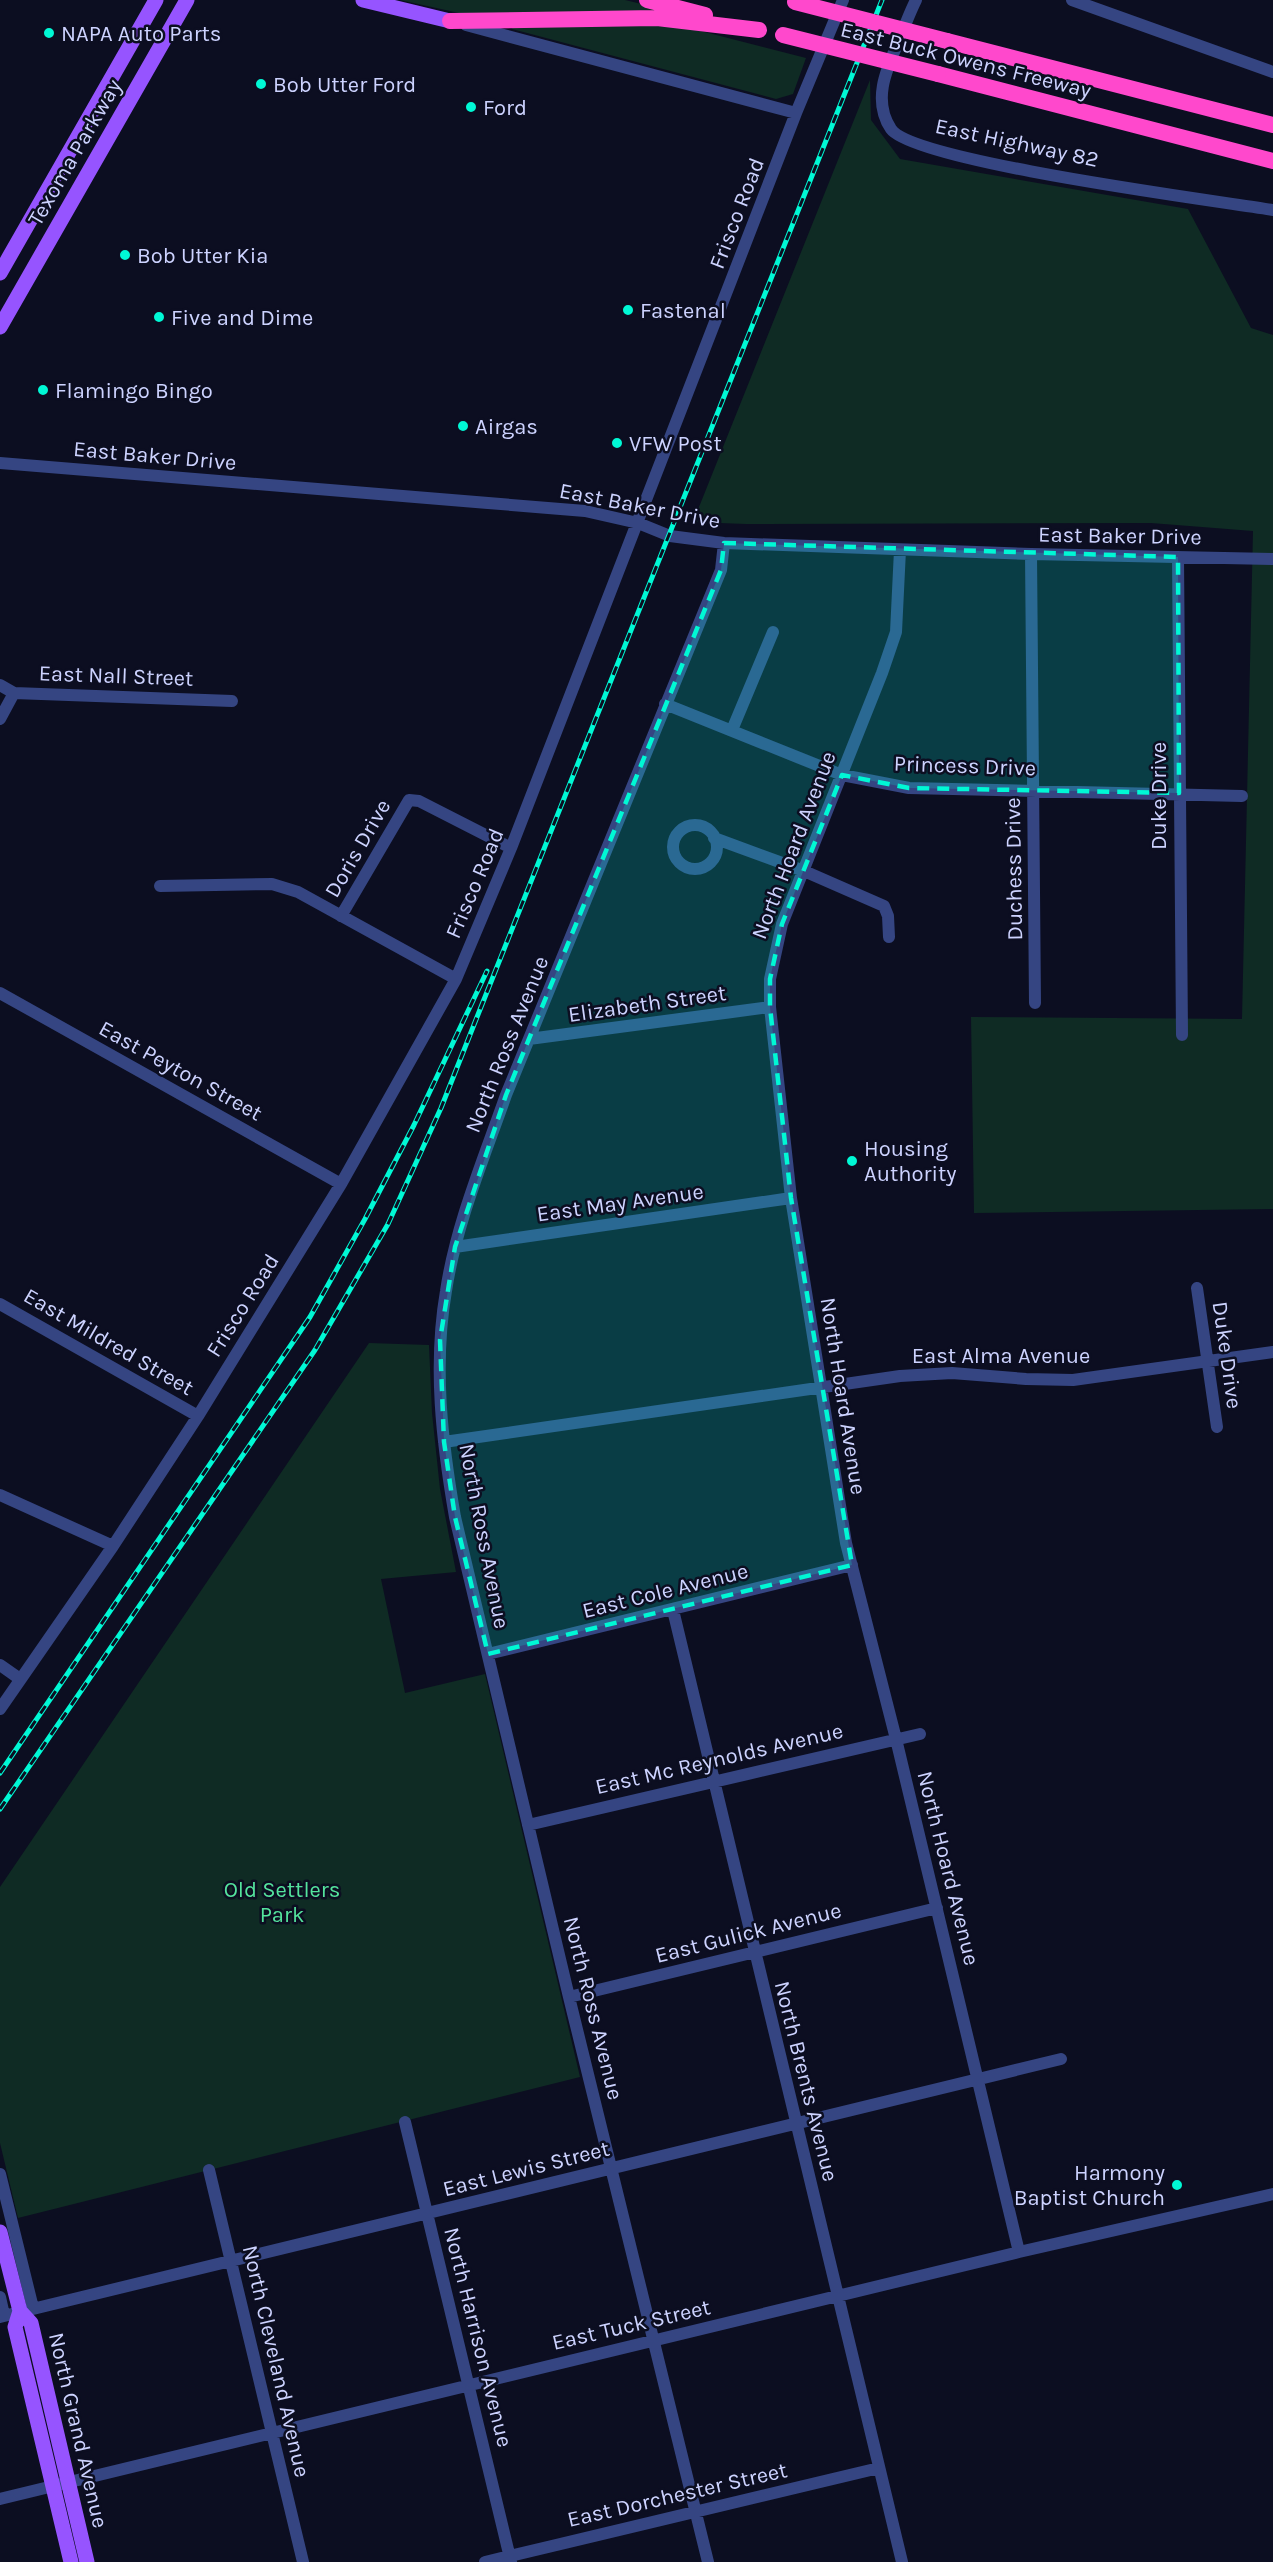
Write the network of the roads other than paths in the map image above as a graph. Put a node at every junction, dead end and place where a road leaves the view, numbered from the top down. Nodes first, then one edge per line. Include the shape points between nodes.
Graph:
1 (147, 0) edge
2 (156, 0) edge
3 (363, 0) edge
4 (647, 0) edge
5 (843, 0) edge
6 (916, 0) edge
7 (1072, 0) edge
8 (792, 1) edge
9 (188, 2) edge
10 (146, 17) junction
11 (450, 21) junction
12 (759, 30) junction
13 (1273, 72) edge
14 (796, 113) junction
15 (1273, 125) edge
16 (1273, 161) edge
17 (1273, 210) edge
18 (0, 273) edge
19 (0, 327) edge
20 (0, 463) edge
21 (638, 523) junction
22 (724, 543) junction
23 (900, 550) junction
24 (1031, 554) junction
25 (1178, 557) junction
26 (1273, 559) edge
27 (773, 632) dead end
28 (0, 685) edge
29 (14, 693) junction
30 (232, 701) dead end
31 (665, 704) junction
32 (0, 718) edge
33 (732, 730) junction
34 (842, 775) junction
35 (1033, 789) junction
36 (1179, 793) junction
37 (1242, 796) dead end
38 (714, 838) dead end
39 (511, 848) junction
40 (804, 871) junction
41 (160, 886) dead end
42 (341, 916) junction
43 (889, 937) dead end
44 (456, 979) junction
45 (0, 993) edge
46 (1035, 1003) dead end
47 (770, 1007) junction
48 (1182, 1035) dead end
49 (529, 1039) junction
50 (341, 1184) junction
51 (791, 1198) junction
52 (455, 1248) junction
53 (1197, 1288) dead end
54 (0, 1304) edge
55 (1273, 1352) edge
56 (1207, 1361) junction
57 (821, 1387) junction
58 (198, 1416) junction
59 (1217, 1427) dead end
60 (444, 1442) junction
61 (0, 1495) edge
62 (113, 1546) junction
63 (852, 1565) junction
64 (673, 1610) junction
65 (488, 1654) junction
66 (0, 1665) edge
67 (20, 1679) junction
68 (0, 1709) edge
69 (920, 1734) dead end
70 (896, 1739) junction
71 (713, 1781) junction
72 (528, 1825) junction
73 (937, 1908) junction
74 (754, 1952) junction
75 (569, 1997) junction
76 (1060, 2059) dead end
77 (978, 2078) junction
78 (405, 2122) dead end
79 (796, 2124) junction
80 (613, 2169) junction
81 (209, 2170) dead end
82 (0, 2174) edge
83 (1273, 2194) edge
84 (427, 2214) junction
85 (0, 2232) edge
86 (1019, 2252) junction
87 (232, 2261) junction
88 (0, 2297) edge
89 (837, 2297) junction
90 (27, 2310) junction
91 (2, 2316) edge
92 (655, 2340) junction
93 (469, 2384) junction
94 (272, 2432) junction
95 (879, 2468) junction
96 (60, 2484) junction
97 (0, 2499) edge
98 (696, 2511) junction
99 (511, 2559) edge
100 (71, 2562) edge
101 (87, 2562) edge
102 (303, 2562) edge
103 (485, 2562) edge
104 (708, 2562) edge
105 (902, 2562) edge

1 - 10 main road
2 - 10 main road, Texoma Parkway
3 - 11 main road
4 - 12 highway, East Buck Owens Freeway
5 - 14 street, Frisco Road
6 - 17 street, East Highway 82 via 885,74 881,101 892,131 935,150 1058,177
7 - 13 street
8 - 15 highway, East Buck Owens Freeway, bridge
9 - 19 main road, Texoma Parkway
10 - 18 main road, Texoma Parkway
11 - 12 highway via 657,18
11 - 14 street
12 - 16 highway, East Buck Owens Freeway, bridge
14 - 21 street, Frisco Road
20 - 21 street, East Baker Drive via 585,511
21 - 22 street, East Baker Drive via 670,536
21 - 39 street, Frisco Road
22 - 23 street, East Baker Drive
22 - 31 street, North Ross Avenue via 721,570
23 - 24 street, East Baker Drive
23 - 34 street, North Hoard Avenue via 896,632
24 - 25 street, East Baker Drive
24 - 35 street, Duchess Drive
25 - 26 street, East Baker Drive
25 - 36 street, Duke Drive
27 - 33 street
28 - 29 street, East Nall Street
29 - 30 street, East Nall Street
29 - 32 street
31 - 33 street, Princess Drive
31 - 49 street, North Ross Avenue
33 - 34 street, Princess Drive
34 - 35 street, Princess Drive via 909,788
34 - 40 street, North Hoard Avenue
35 - 36 street, Princess Drive
35 - 46 street, Duchess Drive
36 - 37 street, Princess Drive
36 - 48 street, Duke Drive
38 - 40 street
39 - 42 street, Doris Drive via 419,801 409,801
39 - 44 street, Frisco Road
40 - 43 street via 884,906
40 - 47 street, North Hoard Avenue via 779,935 770,979
41 - 42 street via 272,884 298,892
42 - 44 street
44 - 50 street, Frisco Road
45 - 50 street, East Peyton Street
47 - 49 street, Elizabeth Street
47 - 51 street, North Hoard Avenue
49 - 52 street, North Ross Avenue
50 - 58 street, Frisco Road
51 - 52 street, East May Avenue
51 - 57 street, North Hoard Avenue
52 - 60 street, North Ross Avenue via 440,1340
53 - 56 street, Duke Drive
54 - 58 street, East Mildred Street
55 - 56 street, East Alma Avenue
56 - 57 street, East Alma Avenue via 1073,1380 952,1373
56 - 59 street, Duke Drive
57 - 60 street, East Alma Avenue
57 - 63 street, North Hoard Avenue
58 - 62 street, Frisco Road
60 - 65 street, North Ross Avenue via 455,1517
61 - 62 street
62 - 67 street, Frisco Road
63 - 64 street, East Cole Avenue
63 - 70 street, North Hoard Avenue
64 - 65 street, East Cole Avenue
64 - 71 street, North Brents Avenue
65 - 72 street, North Ross Avenue
66 - 67 street
67 - 68 street, Frisco Road
69 - 70 street, East Mc Reynolds Avenue
70 - 71 street, East Mc Reynolds Avenue
70 - 73 street, North Hoard Avenue
71 - 72 street, East Mc Reynolds Avenue
71 - 74 street, North Brents Avenue
72 - 75 street, North Ross Avenue
73 - 74 street, East Gulick Avenue
73 - 77 street, North Hoard Avenue
74 - 75 street, East Gulick Avenue
74 - 79 street, North Brents Avenue
75 - 80 street, North Ross Avenue
76 - 77 street, East Lewis Street
77 - 79 street, East Lewis Street
77 - 86 street, North Hoard Avenue
78 - 84 street, North Harrison Avenue
79 - 80 street, East Lewis Street
79 - 89 street, North Brents Avenue
80 - 84 street, East Lewis Street
80 - 92 street, North Ross Avenue
81 - 87 street, North Cleveland Avenue
82 - 90 street
83 - 86 street, East Tuck Street
84 - 87 street, East Lewis Street
84 - 93 street, North Harrison Avenue
85 - 90 main road, North Grand Avenue
86 - 89 street, East Tuck Street
87 - 90 street, East Lewis Street
87 - 94 street, North Cleveland Avenue
88 - 91 street
89 - 92 street, East Tuck Street
89 - 95 street, North Brents Avenue
90 - 91 street, East Lewis Street
90 - 96 main road, North Grand Avenue via 15,2327
92 - 93 street, East Tuck Street
92 - 98 street, North Ross Avenue
93 - 94 street, East Tuck Street
93 - 99 street, North Harrison Avenue
94 - 96 street, East Tuck Street
94 - 102 street, North Cleveland Avenue
95 - 98 street, East Dorchester Street
95 - 105 street, North Brents Avenue
96 - 97 street, East Tuck Street
96 - 100 main road, North Grand Avenue
96 - 101 main road, North Grand Avenue
98 - 99 street, East Dorchester Street
98 - 104 street, North Ross Avenue
99 - 103 street, East Dorchester Street

